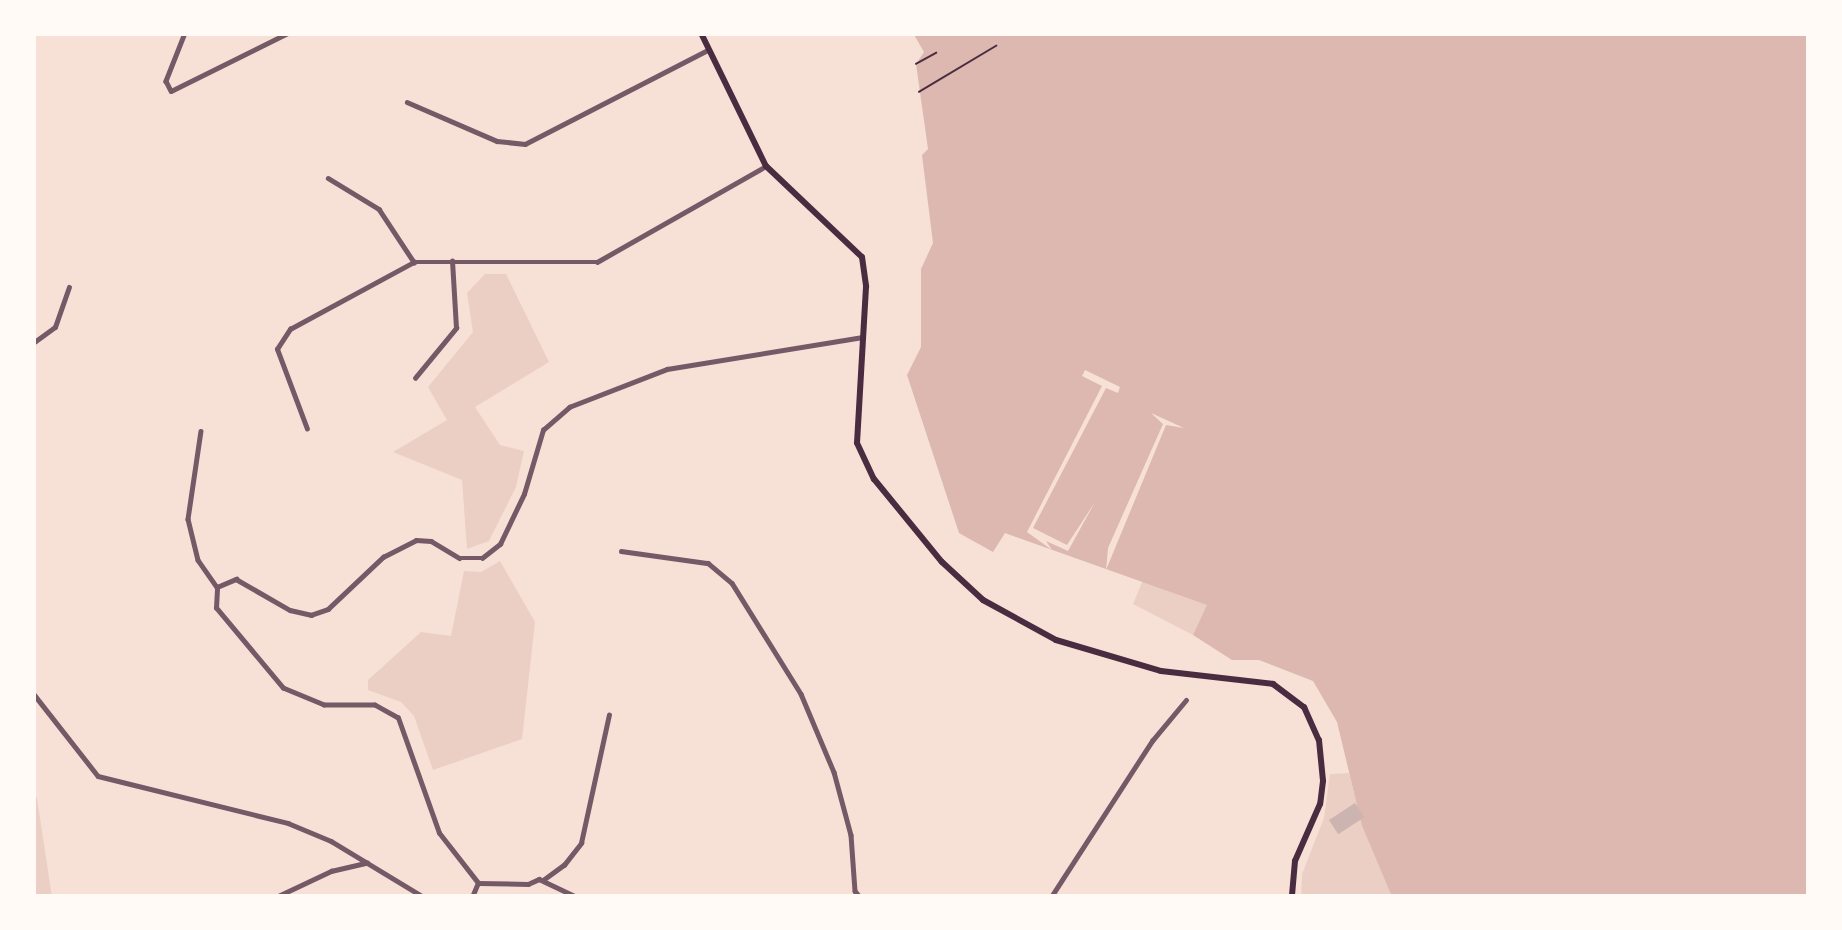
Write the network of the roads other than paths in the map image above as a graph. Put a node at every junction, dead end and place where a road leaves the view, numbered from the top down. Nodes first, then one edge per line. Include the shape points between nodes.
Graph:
1 (185, 33) edge
2 (289, 33) edge
3 (700, 33) edge
4 (708, 50) junction
5 (407, 102) dead end
6 (766, 166) junction
7 (328, 178) dead end
8 (452, 261) junction
9 (414, 262) junction
10 (69, 287) dead end
11 (862, 337) junction
12 (33, 343) edge
13 (415, 378) dead end
14 (307, 429) dead end
15 (201, 431) dead end
16 (621, 550) dead end
17 (217, 587) junction
18 (33, 693) edge
19 (1186, 700) dead end
20 (610, 715) dead end
21 (367, 863) junction
22 (543, 880) junction
23 (478, 883) junction
24 (1056, 890) junction
25 (276, 897) edge
26 (424, 897) edge
27 (472, 897) edge
28 (577, 897) edge
29 (860, 897) edge
30 (1051, 897) edge
31 (1068, 897) edge
32 (1292, 897) edge

1 - 2 street via 166,81 170,91
3 - 4 main road
4 - 5 street via 525,144 496,141
4 - 6 main road
6 - 8 street via 597,262
6 - 11 main road via 862,257
7 - 9 street via 379,209
8 - 9 street
8 - 13 street via 455,328
9 - 14 street via 279,340
10 - 12 street via 56,327
11 - 17 street via 668,369 569,407 543,430 524,494 500,544 482,558 458,558 416,540 311,615 236,579
11 - 32 main road via 855,422 866,468 968,589 1090,652 1161,671 1263,682 1304,707 1319,740 1323,781 1295,861
15 - 17 street via 188,519 198,560
16 - 29 street via 708,563 732,583 801,694 834,772
17 - 23 street via 216,608 283,688 324,705 375,705 398,718 439,833
18 - 21 street via 98,776 288,823
19 - 24 street
20 - 22 street via 580,843
21 - 25 street
21 - 26 street
22 - 23 street
22 - 28 street
23 - 27 street
24 - 30 street
24 - 31 street

